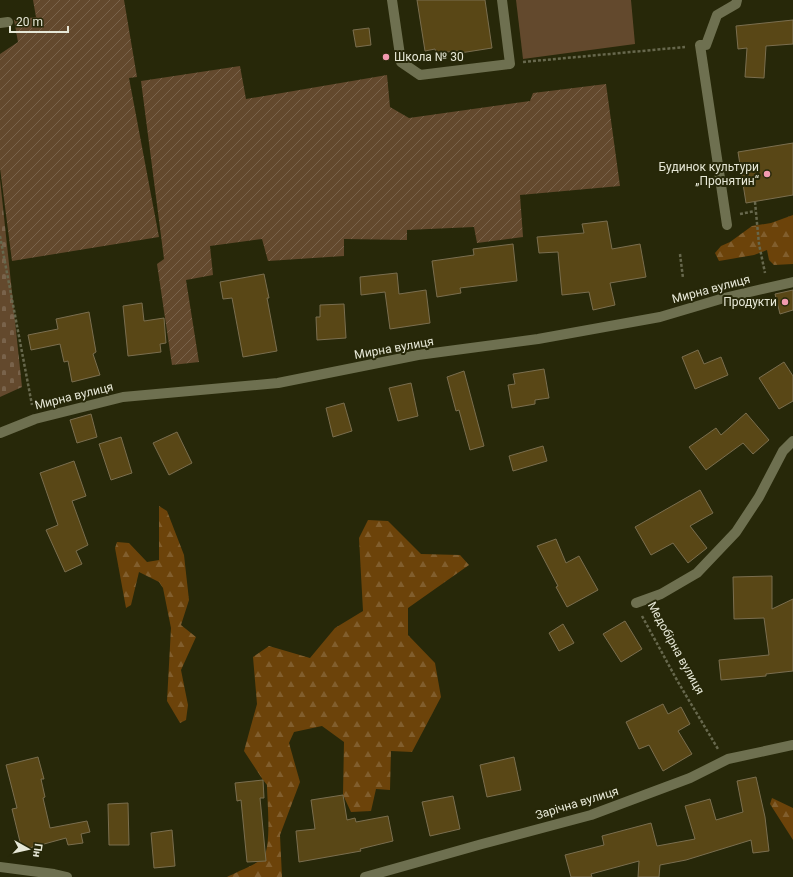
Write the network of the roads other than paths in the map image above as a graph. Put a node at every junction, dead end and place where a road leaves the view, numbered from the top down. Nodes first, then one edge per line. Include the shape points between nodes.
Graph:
1 (392, 0) edge
2 (502, 0) edge
3 (737, 0) edge
4 (727, 225) dead end
5 (793, 282) edge
6 (0, 433) edge
7 (793, 441) edge
8 (636, 603) road end
9 (793, 745) edge
10 (0, 867) edge
11 (67, 877) edge
12 (365, 877) edge

1 - 2 street via 401,62 420,75 510,64
3 - 4 street via 736,4 717,15 706,45 700,46
5 - 6 street, Мирна вулиця via 724,298 660,317 560,335 418,356 278,383 123,397 35,419
7 - 8 street, Медобірна вулиця via 783,451 759,497 736,532 697,572 661,594
9 - 12 street, Зарічна вулиця via 728,759 690,778 591,815
10 - 11 street

